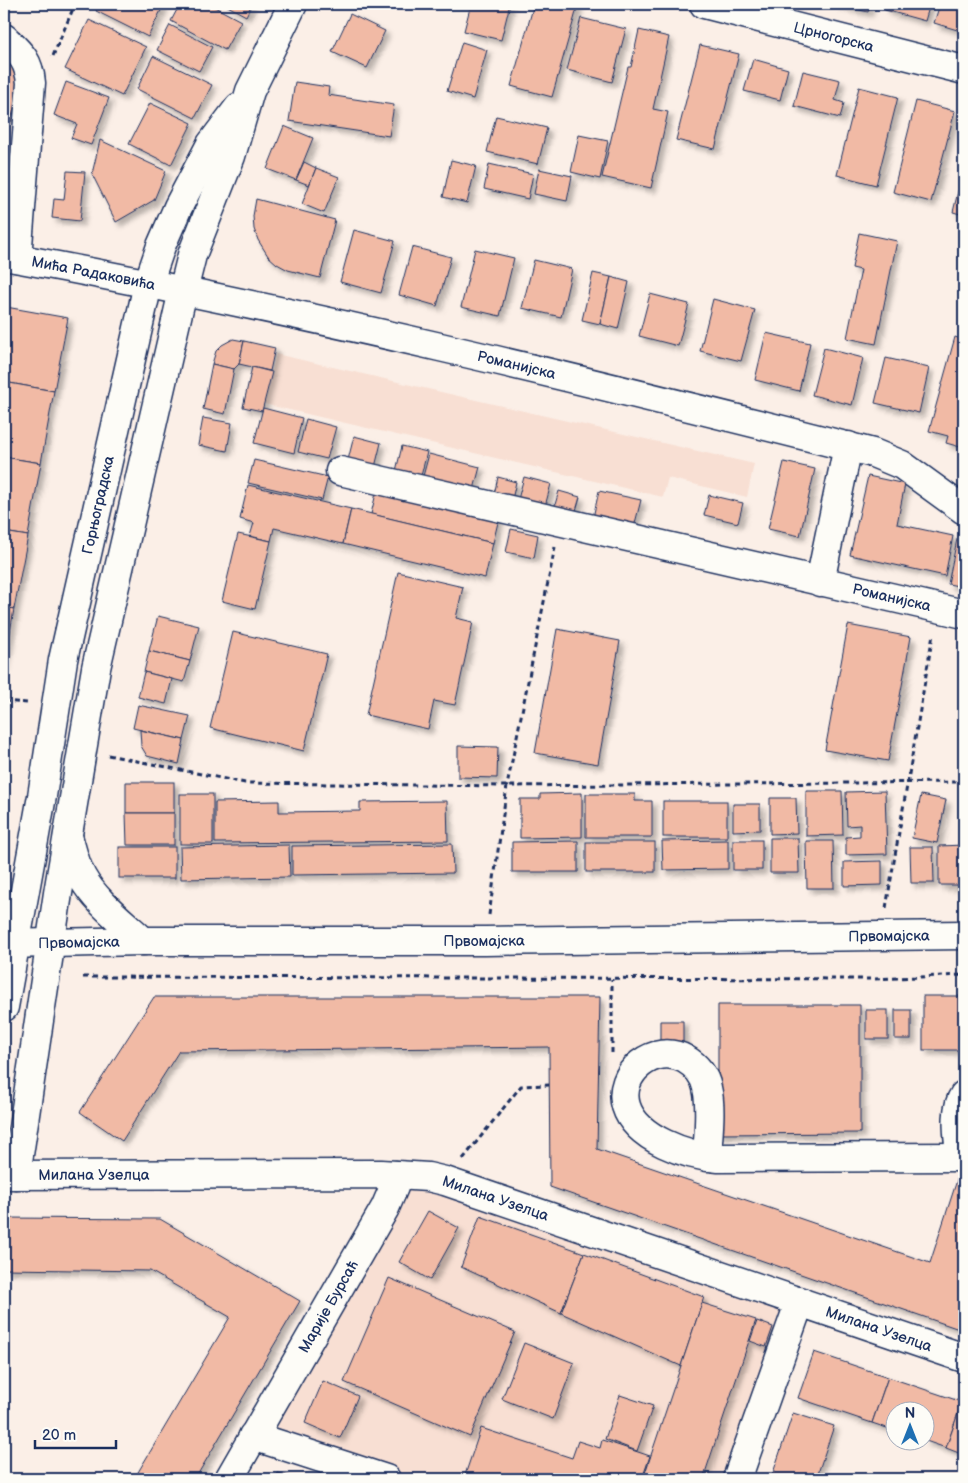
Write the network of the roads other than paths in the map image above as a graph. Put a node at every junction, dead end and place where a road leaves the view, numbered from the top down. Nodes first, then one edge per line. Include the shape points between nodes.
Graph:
1 (294, 4) edge
2 (704, 4) edge
3 (4, 38) edge
4 (964, 70) edge
5 (250, 91) junction
6 (10, 257) edge
7 (148, 284) junction
8 (183, 291) junction
9 (848, 446) junction
10 (340, 471) dead end
11 (964, 510) edge
12 (820, 582) junction
13 (964, 614) edge
14 (68, 836) junction
15 (964, 935) edge
16 (143, 941) junction
17 (51, 943) junction
18 (9, 944) edge
19 (4, 1007) edge
20 (964, 1095) edge
21 (707, 1157) dead end
22 (962, 1157) edge
23 (10, 1175) edge
24 (396, 1175) junction
25 (800, 1301) junction
26 (964, 1358) edge
27 (253, 1436) junction
28 (229, 1479) edge
29 (386, 1479) edge
30 (737, 1479) edge

1 - 5 street, Горњоградска
2 - 4 street, Црногорска
3 - 6 street via 25,60 31,83
5 - 7 street, Горњоградска via 211,144 178,208
5 - 8 street, Горњоградска via 231,156 192,255
6 - 7 street, Мића Радаковића
7 - 8 street, Мића Радаковића
7 - 18 street, Горњоградска via 64,660 42,796
8 - 9 street, Романијска via 498,361
8 - 14 street, Горњоградска via 96,668
9 - 11 street, Романијска via 902,465
9 - 12 street
10 - 12 street, Романијска
12 - 13 street, Романијска
14 - 16 street via 82,876 95,895
14 - 17 street, Горњоградска
15 - 16 street, Првомајска
16 - 17 street, Првомајска
17 - 18 street, Првомајска
17 - 23 street, Горњоградска
18 - 19 street, Горњоградска
20 - 22 street via 958,1112
21 - 22 street
23 - 24 street, Милана Узелца
24 - 25 street, Милана Узелца via 445,1181
24 - 27 street, Марије Бурсаћ via 386,1208
25 - 26 street, Милана Узелца
25 - 30 street
27 - 28 street, Марије Бурсаћ
27 - 29 street

